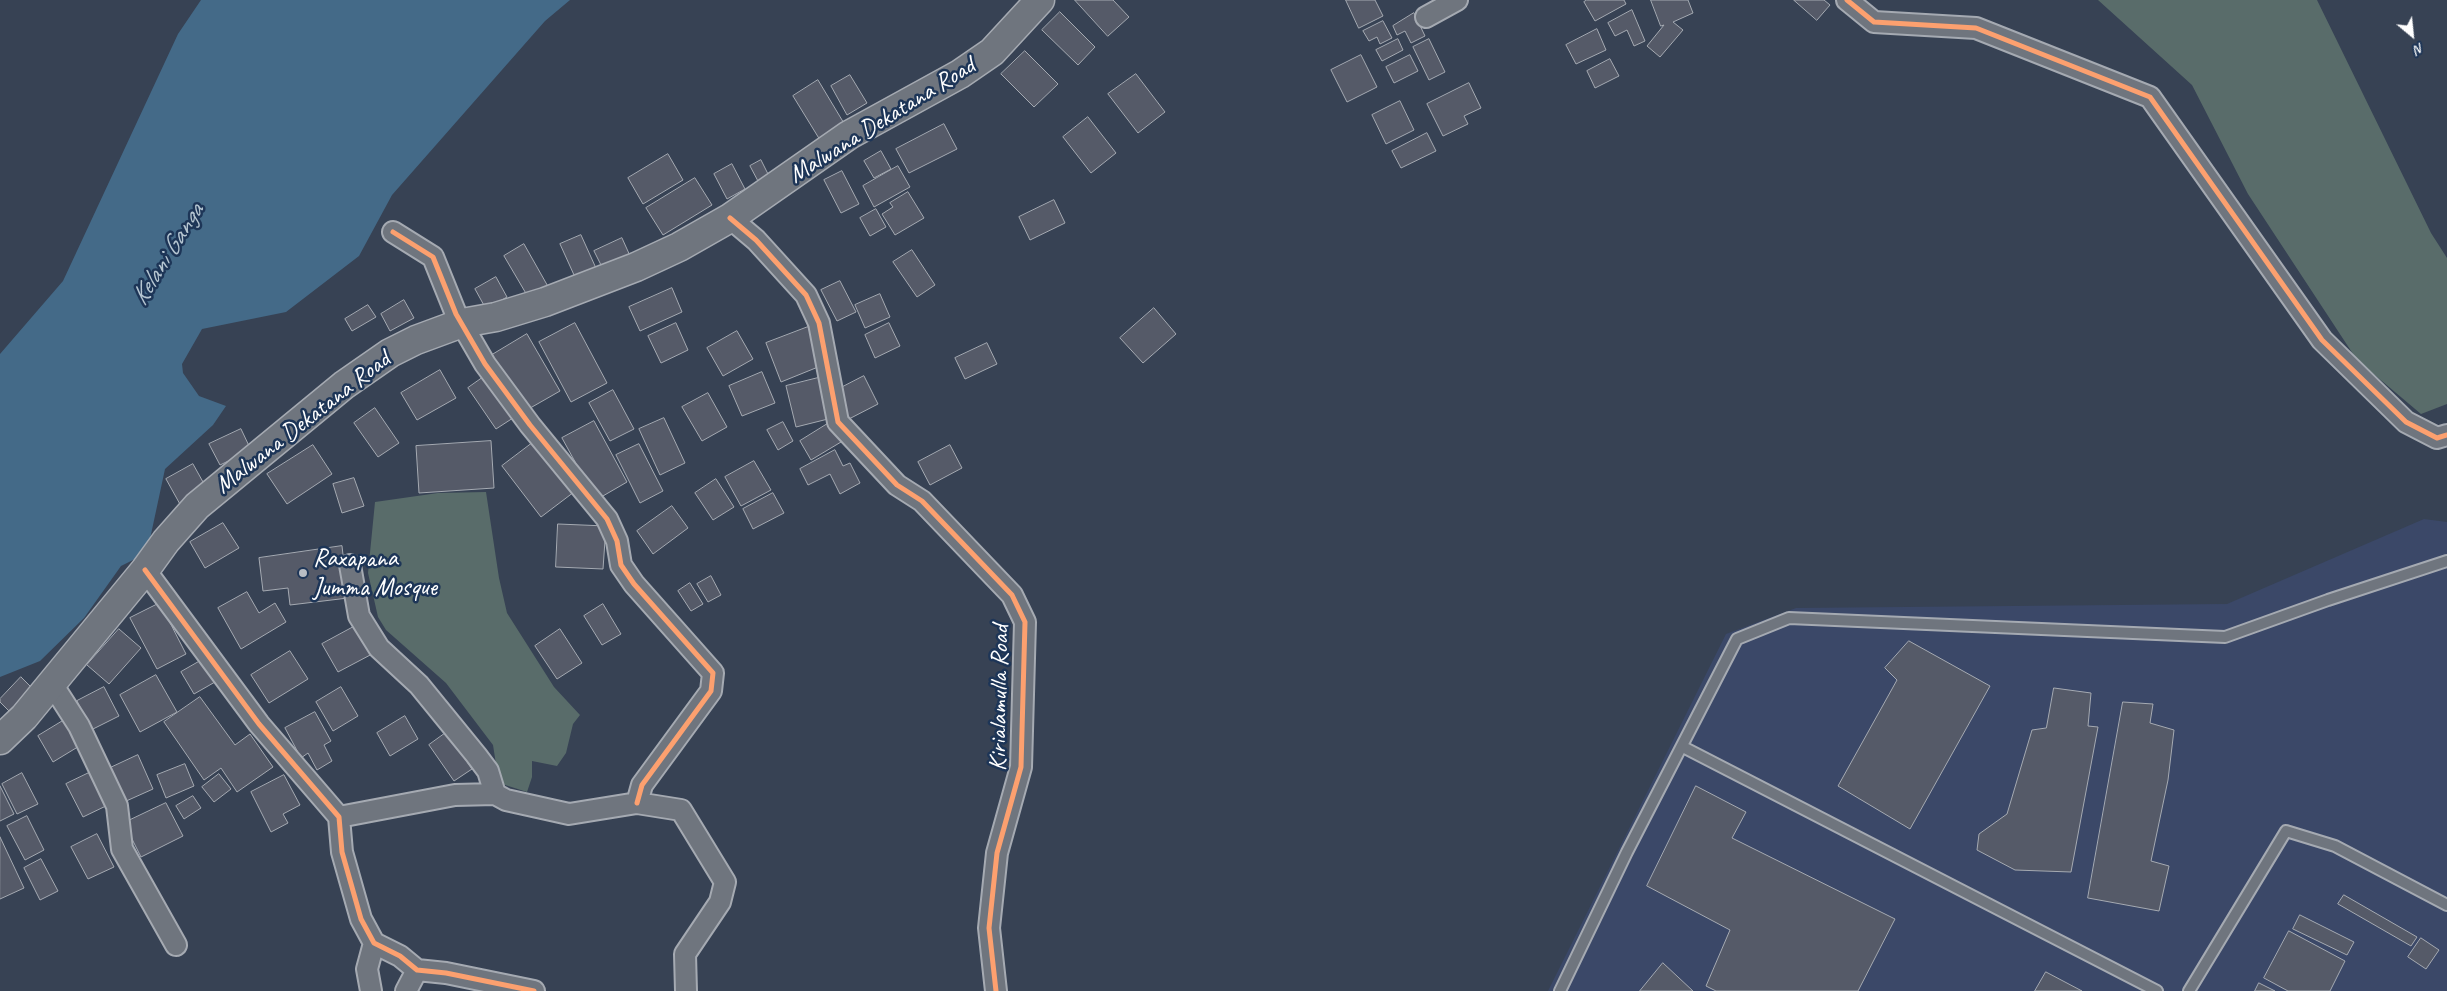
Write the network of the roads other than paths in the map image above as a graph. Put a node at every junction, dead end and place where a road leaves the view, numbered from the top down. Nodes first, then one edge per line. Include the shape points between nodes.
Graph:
1 (1040, 0) edge
2 (1457, 0) edge
3 (1847, 0) edge
4 (1426, 17) dead end
5 (730, 218) junction
6 (393, 232) dead end
7 (462, 323) junction
8 (2447, 435) edge
9 (2447, 561) edge
10 (350, 565) dead end
11 (145, 570) junction
12 (52, 684) junction
13 (0, 740) edge
14 (1683, 747) junction
15 (495, 794) junction
16 (638, 803) junction
17 (339, 817) junction
18 (2447, 905) edge
19 (374, 944) junction
20 (176, 945) dead end
21 (418, 970) junction
22 (996, 990) edge
23 (371, 991) edge
24 (406, 991) edge
25 (534, 991) edge
26 (686, 991) edge
27 (1560, 991) edge
28 (2157, 991) edge
29 (2189, 991) edge

1 - 5 main road, Malwana Dekatana Road via 992,52 960,74 849,135
2 - 4 street
3 - 8 street via 1874,22 1976,28 2150,97 2322,340 2406,422 2437,438
5 - 7 main road, Malwana Dekatana Road via 636,267 545,302 496,317
5 - 22 street, Kirialamulla Road via 756,240 806,295 819,323 838,422 897,485 922,501 1012,596 1025,622 1021,767 997,853 989,928
6 - 7 street via 433,257
7 - 11 main road, Malwana Dekatana Road via 390,353 344,385 197,506
7 - 16 street via 485,364 530,425 607,519 621,565 634,584 713,673 711,691 642,784
9 - 14 lane via 2225,637 1789,618 1737,640
10 - 15 street via 359,616 379,648 420,684 488,771
11 - 12 main road, Malwana Dekatana Road
11 - 17 street via 258,724
12 - 13 main road, Malwana Dekatana Road
12 - 20 street via 79,726 117,806 122,849
14 - 27 lane
14 - 28 lane
15 - 16 street via 506,800 569,814
15 - 17 street via 455,794
16 - 26 street via 681,810 725,882 720,902 685,954
17 - 19 street via 342,852 361,919
18 - 29 lane via 2336,846 2286,831
19 - 21 street via 400,956
19 - 23 street via 366,969
21 - 24 street
21 - 25 street

